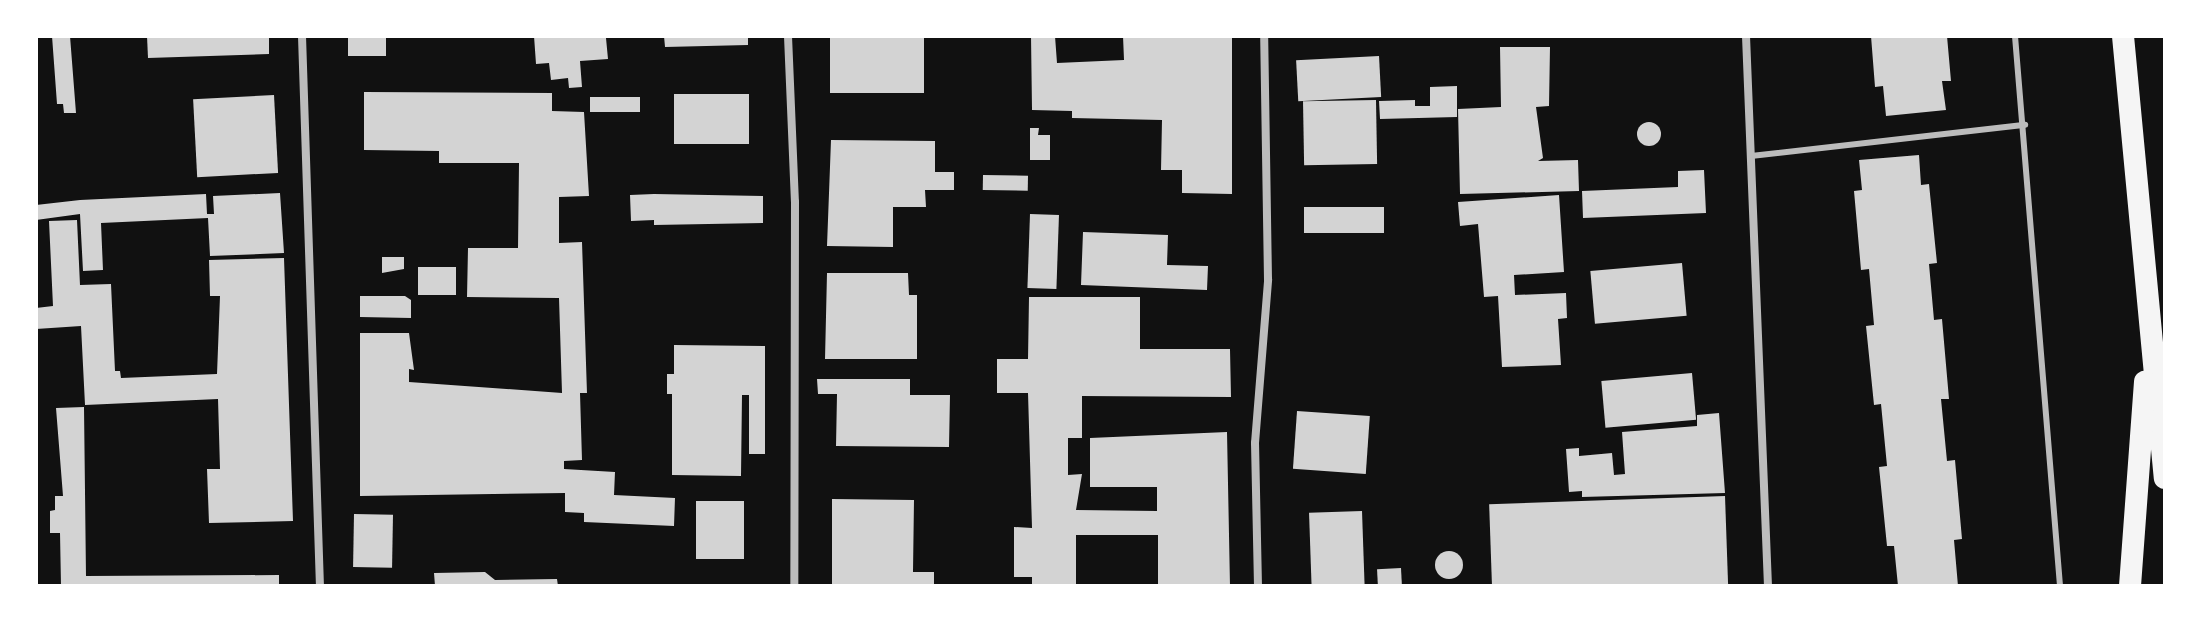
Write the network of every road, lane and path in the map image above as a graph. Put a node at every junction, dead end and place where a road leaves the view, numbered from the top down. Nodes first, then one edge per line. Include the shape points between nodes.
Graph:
1 (302, 36) edge
2 (788, 36) edge
3 (1264, 36) edge
4 (1746, 36) edge
5 (2015, 36) edge
6 (2123, 36) edge
7 (2025, 125) junction
8 (1751, 156) junction
9 (2150, 321) junction
10 (2165, 478) edge
11 (320, 586) edge
12 (794, 586) edge
13 (1258, 586) edge
14 (1768, 586) edge
15 (2060, 586) edge
16 (2130, 586) edge

1 - 11 street
2 - 12 street via 795,202
3 - 13 street via 1268,280 1255,443
4 - 8 street
5 - 7 lane
6 - 9 highway
7 - 8 lane
7 - 15 lane
8 - 14 street
9 - 10 highway
9 - 16 highway

